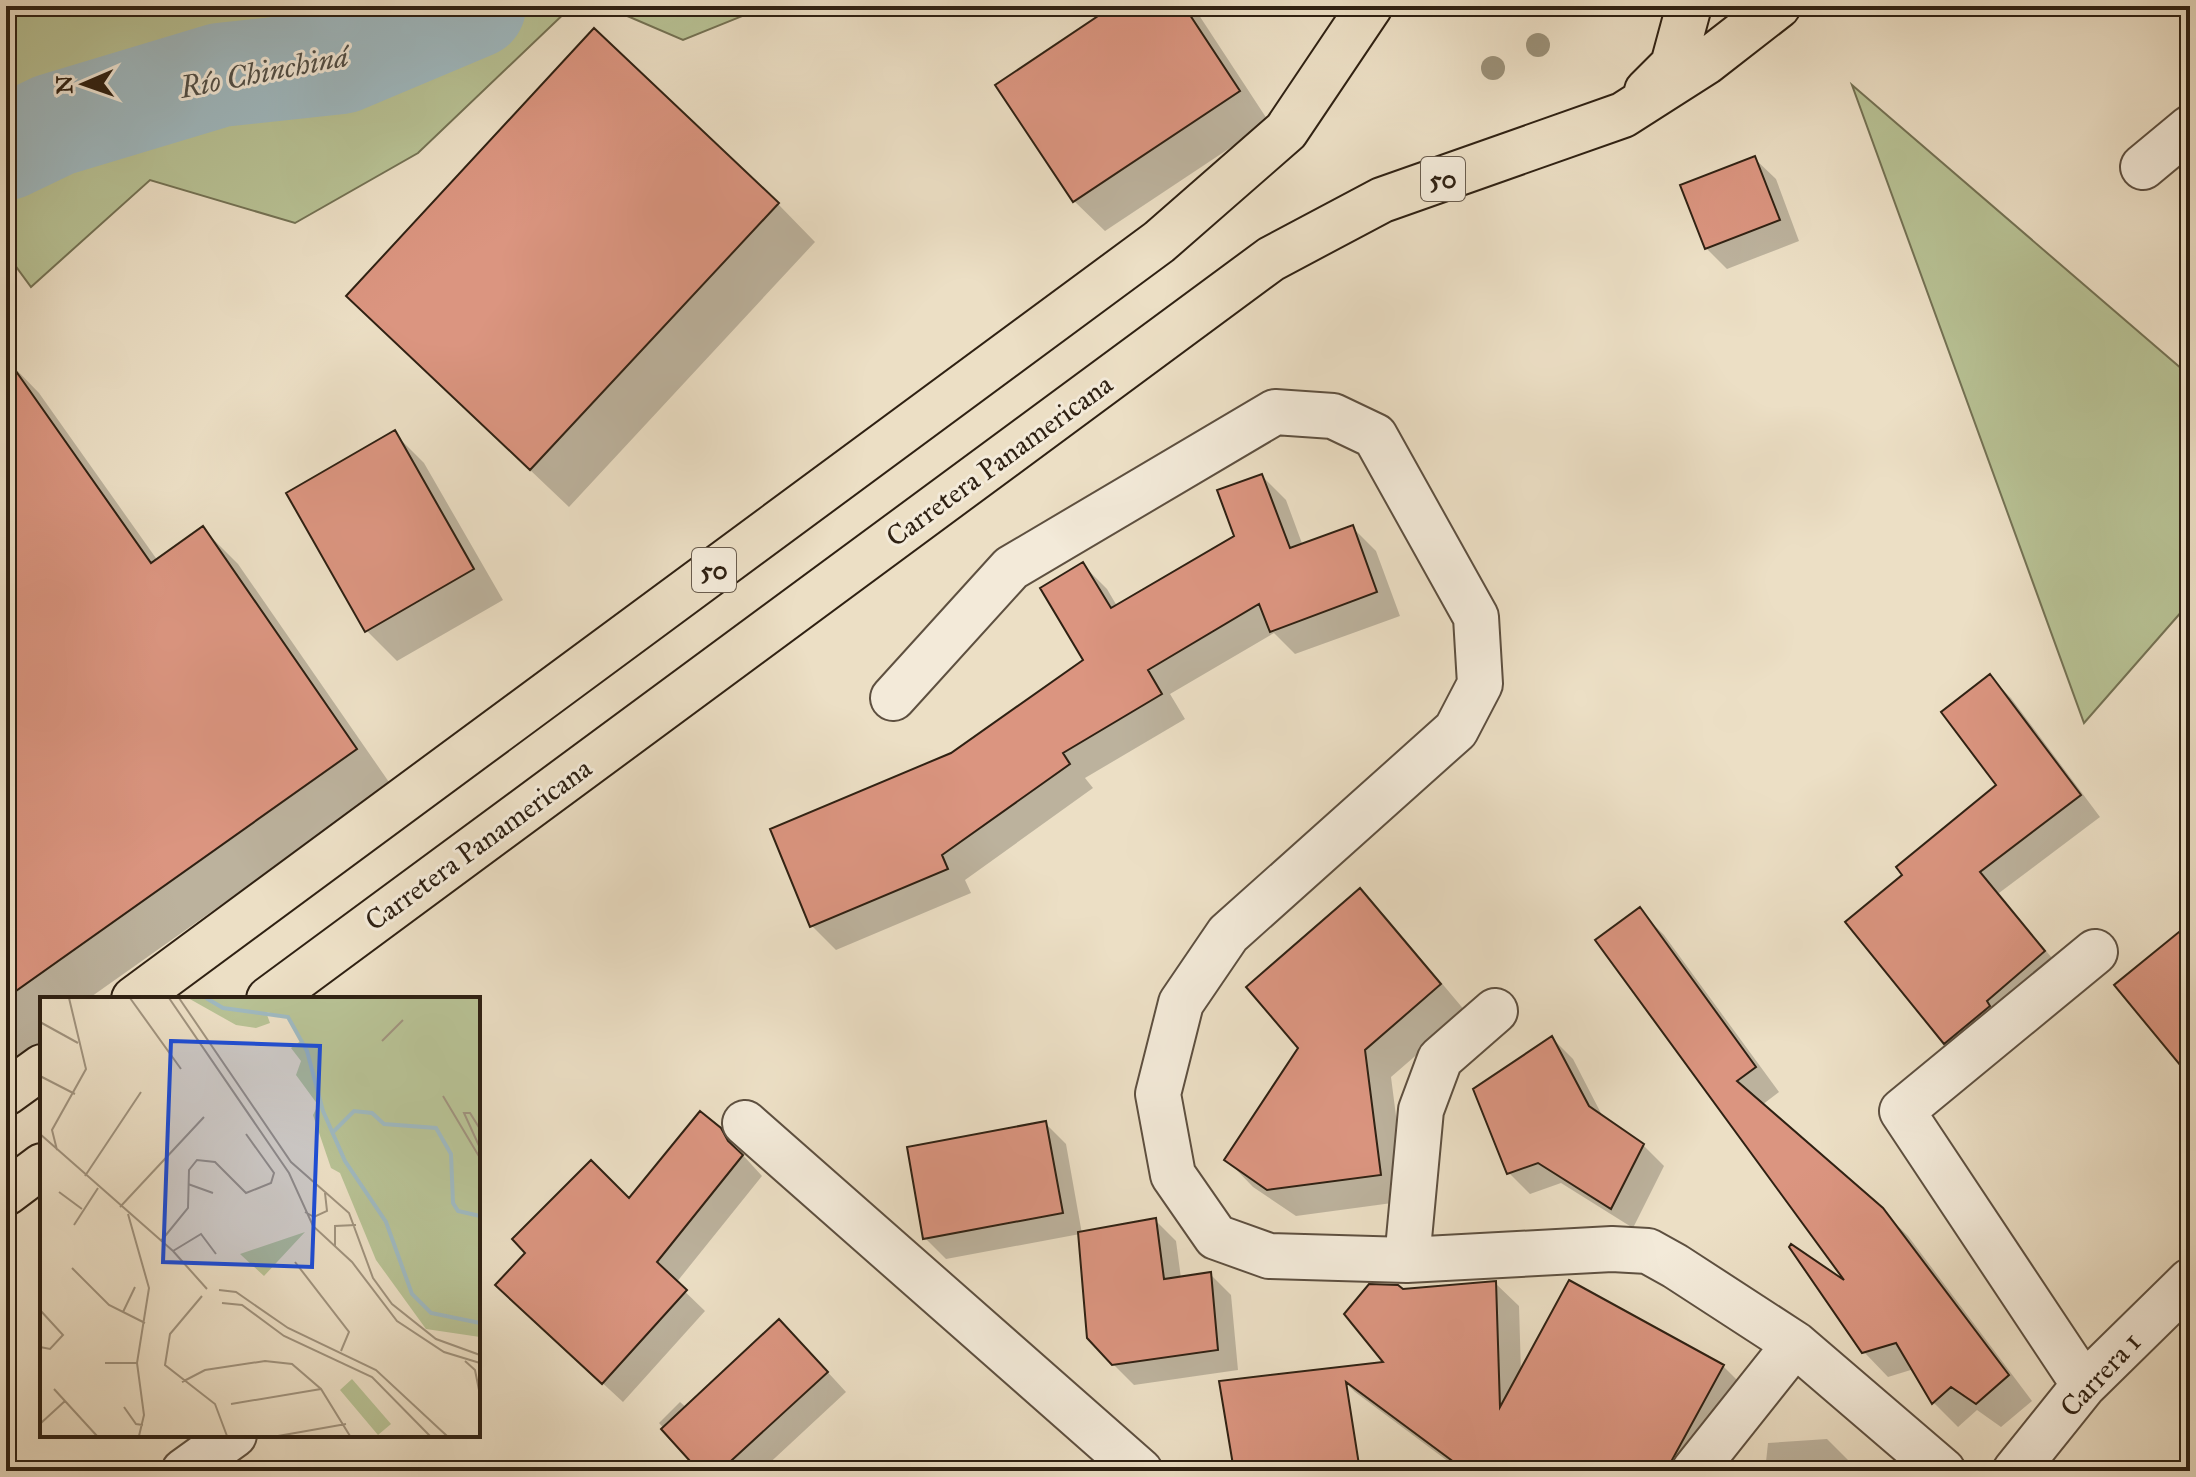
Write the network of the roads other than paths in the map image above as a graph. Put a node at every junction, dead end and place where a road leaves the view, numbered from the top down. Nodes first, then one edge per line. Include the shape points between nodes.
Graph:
1 (1370, 6) edge
2 (1689, 6) edge
3 (1778, 6) edge
4 (1623, 115) junction
5 (2190, 128) edge
6 (2143, 167) dead end
7 (893, 698) dead end
8 (2095, 952) dead end
9 (137, 997) edge
10 (272, 997) edge
11 (1495, 1011) dead end
12 (40, 1068) edge
13 (6, 1093) edge
14 (745, 1123) dead end
15 (40, 1168) edge
16 (6, 1193) edge
17 (1407, 1260) junction
18 (2190, 1281) edge
19 (1795, 1344) junction
20 (2084, 1385) junction
21 (231, 1437) edge
22 (184, 1471) edge
23 (1140, 1471) edge
24 (1694, 1471) edge
25 (1943, 1471) edge
26 (2015, 1471) edge

1 - 9 highway, 50 via 1286,131 1159,242
2 - 4 highway via 1673,65
3 - 4 highway, Carretera Panamericana / 50 via 1706,62
4 - 10 highway, Carretera Panamericana / 50 via 1382,200 1271,259
5 - 6 street
7 - 17 street via 1011,568 1275,412 1333,416 1375,436 1476,617 1480,684 1456,730 1228,934 1181,1003 1158,1094 1173,1175 1216,1237 1269,1256
8 - 20 street via 1902,1111
11 - 17 street via 1440,1059 1421,1110
12 - 13 highway
14 - 23 street
15 - 16 highway
17 - 19 street via 1648,1251
18 - 20 street, Carrera 1
19 - 24 street
19 - 25 street
20 - 26 street, Carrera 1
21 - 22 street

